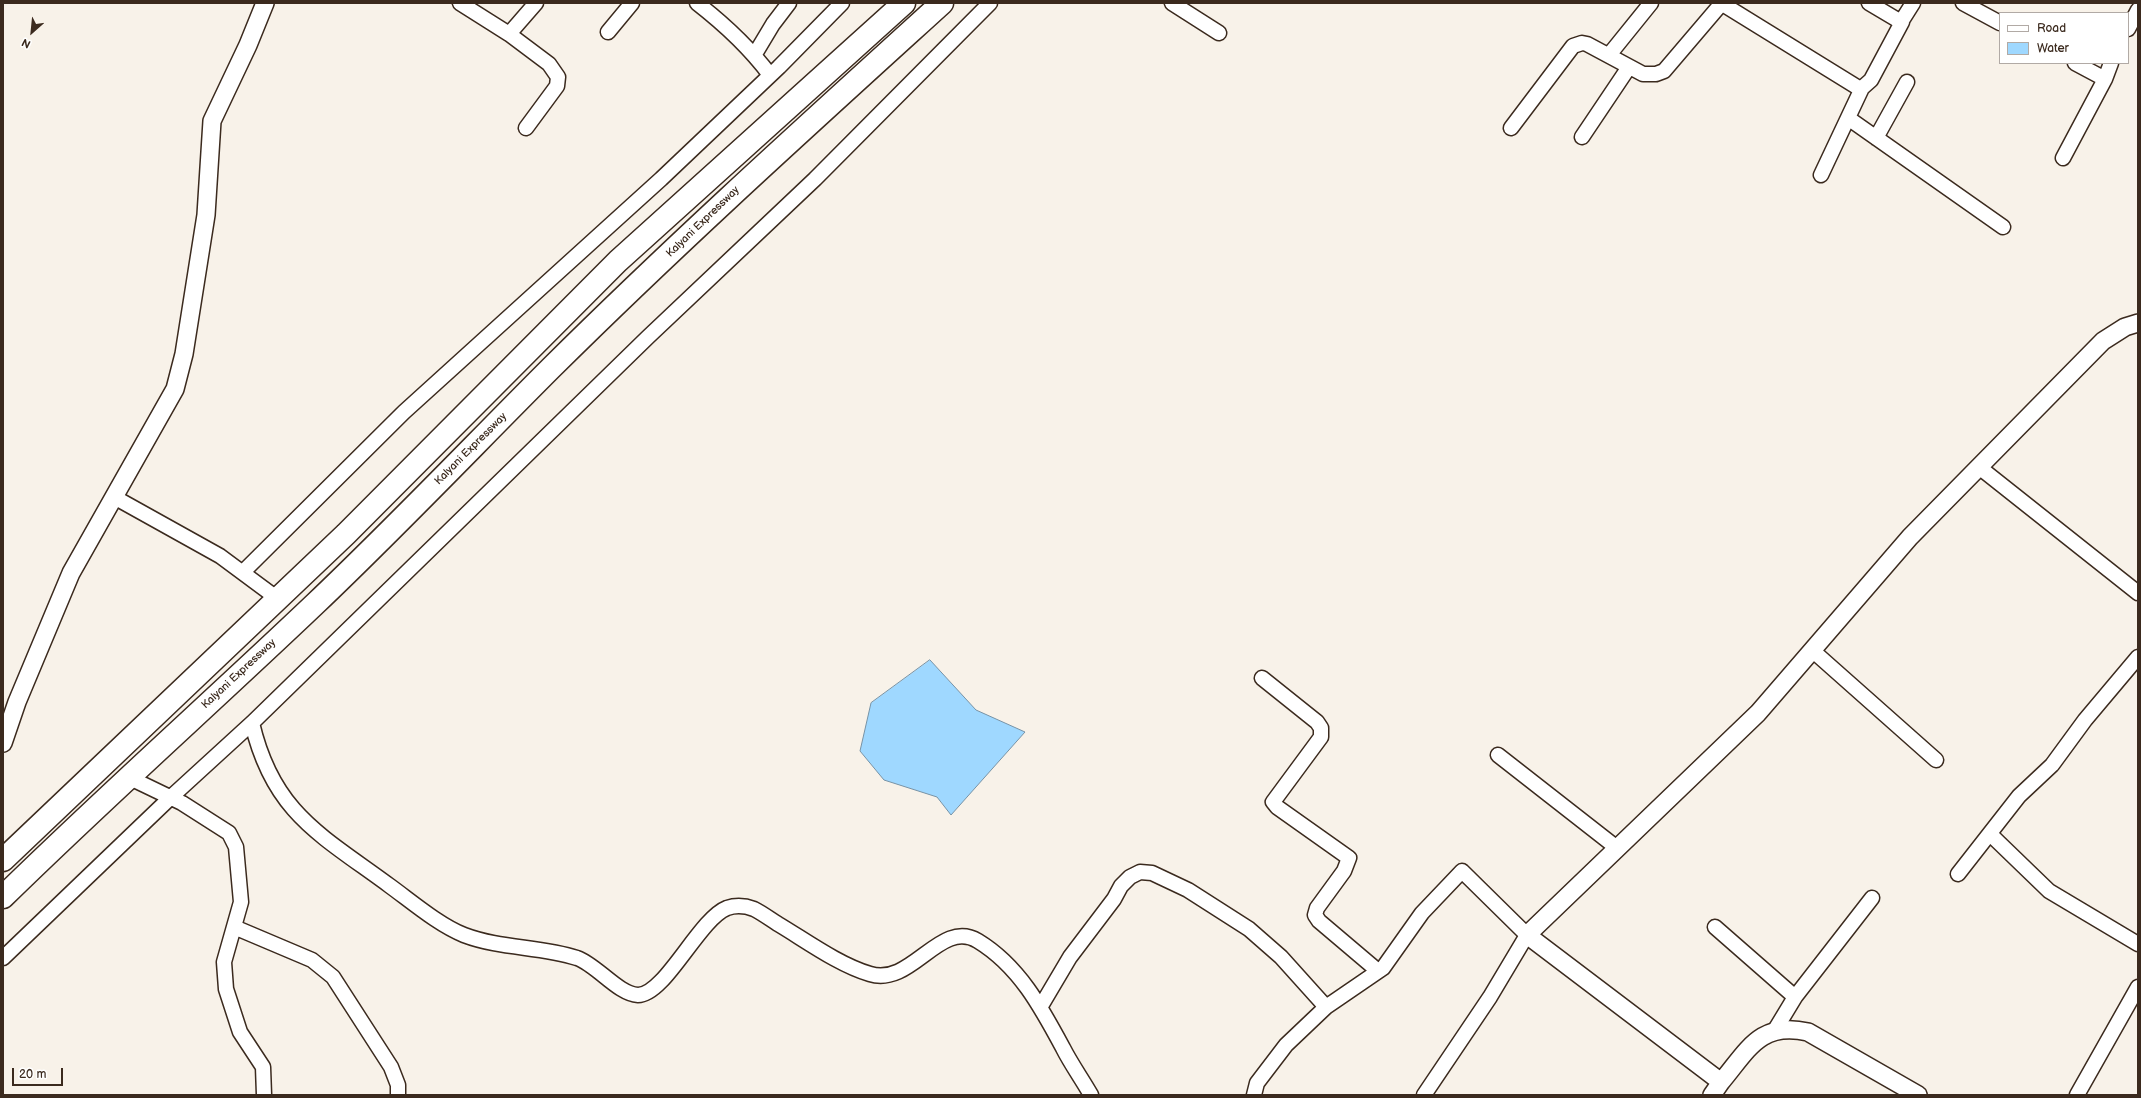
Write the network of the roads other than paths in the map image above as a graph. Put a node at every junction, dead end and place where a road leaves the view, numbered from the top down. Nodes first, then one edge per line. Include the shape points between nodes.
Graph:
1 (265, 3) edge
2 (460, 3) edge
3 (536, 3) edge
4 (632, 3) edge
5 (697, 3) edge
6 (789, 3) edge
7 (842, 3) edge
8 (904, 3) edge
9 (942, 3) edge
10 (990, 3) edge
11 (1172, 3) edge
12 (1651, 3) edge
13 (1722, 3) edge
14 (1869, 3) edge
15 (1914, 3) edge
16 (1963, 3) edge
17 (2138, 10) edge
18 (1902, 22) junction
19 (1999, 22) edge
20 (2129, 27) edge
21 (608, 32) dead end
22 (1219, 33) dead end
23 (509, 34) junction
24 (755, 54) junction
25 (1609, 55) junction
26 (2077, 64) edge
27 (2111, 64) edge
28 (1629, 67) junction
29 (770, 74) junction
30 (2105, 79) junction
31 (1907, 82) dead end
32 (1862, 88) junction
33 (1848, 118) junction
34 (526, 128) dead end
35 (1511, 128) dead end
36 (1582, 137) dead end
37 (1876, 138) junction
38 (2063, 158) dead end
39 (1821, 175) dead end
40 (2003, 227) dead end
41 (2138, 323) edge
42 (1979, 467) junction
43 (114, 497) junction
44 (243, 572) junction
45 (2138, 593) edge
46 (278, 598) junction
47 (1812, 650) junction
48 (2138, 657) edge
49 (1262, 678) dead end
50 (252, 723) junction
51 (3, 743) edge
52 (1498, 755) dead end
53 (1936, 760) dead end
54 (128, 777) junction
55 (170, 798) junction
56 (1990, 834) junction
57 (1617, 848) junction
58 (3, 860) edge
59 (1958, 874) dead end
60 (3, 897) edge
61 (1872, 898) dead end
62 (234, 927) junction
63 (1715, 927) dead end
64 (1527, 935) junction
65 (2138, 944) edge
66 (3, 958) edge
67 (1378, 971) junction
68 (2138, 987) edge
69 (1795, 997) junction
70 (1041, 1006) junction
71 (1326, 1007) junction
72 (1775, 1030) junction
73 (1716, 1089) edge
74 (1915, 1094) edge
75 (264, 1095) edge
76 (398, 1095) edge
77 (1091, 1095) edge
78 (1254, 1095) edge
79 (1424, 1095) edge
80 (2077, 1095) edge

1 - 43 street via 212,121 206,215 184,354 175,389
2 - 23 street
3 - 23 street
4 - 21 street
5 - 24 street
6 - 24 street
7 - 29 street
8 - 46 highway via 618,261 346,534
9 - 54 highway, Kalyani Expressway via 749,178 552,367 316,602
10 - 50 street via 815,179 648,337
11 - 22 street
12 - 25 street
13 - 28 street via 1664,71 1644,74
13 - 32 street
14 - 18 street
15 - 18 street
16 - 19 street
17 - 20 street
18 - 32 street via 1871,80
23 - 34 street via 549,64 558,76 557,86
24 - 29 street
25 - 28 street
25 - 35 street via 1582,43 1573,46
26 - 30 street
27 - 30 street
28 - 36 street
29 - 44 street via 661,179 404,412
30 - 38 street
31 - 37 street
32 - 33 street
33 - 37 street
33 - 39 street
37 - 40 street
41 - 42 street via 2125,327 2103,341
42 - 45 street
42 - 47 street via 1910,536
43 - 44 street via 185,535
43 - 51 street via 71,573 16,702
44 - 46 street
46 - 58 highway
47 - 53 street
47 - 57 street via 1758,713
48 - 56 street via 2052,765 2019,796
49 - 67 street via 1321,728 1321,737 1273,802 1349,858 1315,915
50 - 55 street
50 - 70 street via 265,766 279,792 302,820 423,910 462,934 510,947 560,952 584,960 626,991 636,995 647,993 659,983 725,908 739,906 754,909 829,955 868,974 882,977 899,973 934,947 956,936 966,935 996,954 1017,975
52 - 57 street
54 - 55 street
54 - 60 highway, Kalyani Expressway
55 - 62 street via 230,833 236,847 241,902
55 - 66 street
56 - 59 street
56 - 65 street via 2049,890
57 - 64 street
61 - 69 street
62 - 75 street via 224,962 226,989 240,1032 263,1067
62 - 76 street via 312,960 333,976 391,1067 398,1085
63 - 69 street
64 - 67 street via 1462,871 1422,912 1383,968
64 - 73 street
64 - 79 street via 1490,997
67 - 71 street
68 - 80 street
69 - 72 street
70 - 71 street via 1070,957 1121,886 1140,872 1152,873 1188,890 1249,929 1280,957
70 - 77 street
71 - 78 street via 1286,1045 1257,1083
72 - 73 street via 1758,1038
72 - 74 street via 1808,1032

